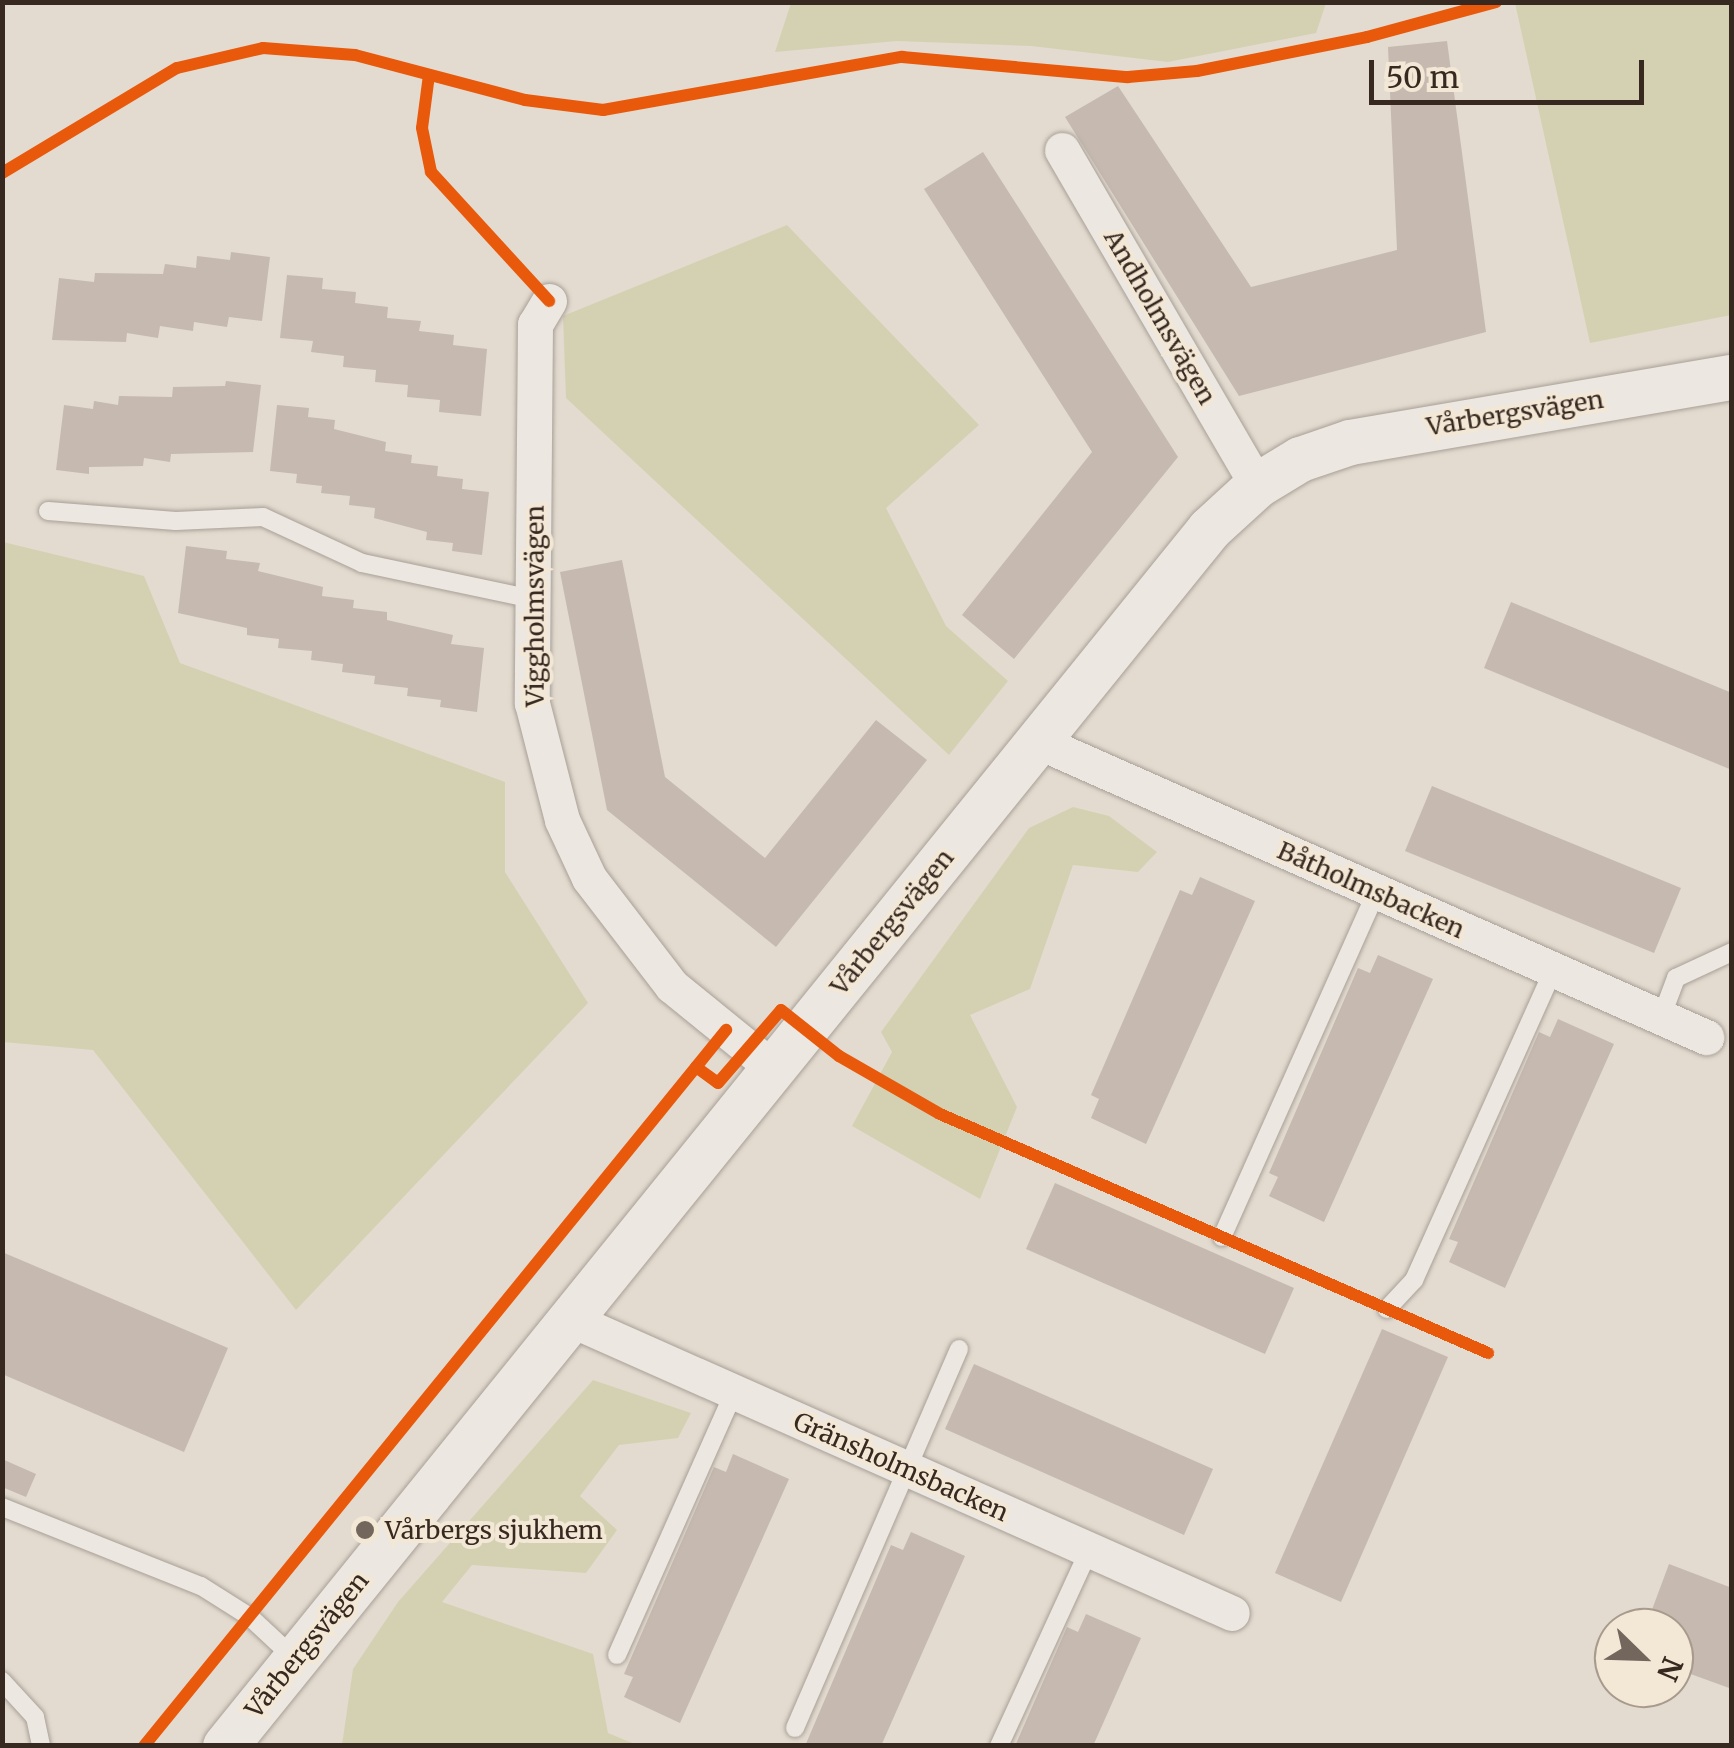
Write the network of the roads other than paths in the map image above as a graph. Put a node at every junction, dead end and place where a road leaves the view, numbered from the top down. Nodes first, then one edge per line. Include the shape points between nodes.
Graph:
1 (1062, 150) dead end
2 (549, 301) dead end
3 (1732, 377) edge
4 (1258, 485) junction
5 (48, 511) dead end
6 (533, 599) junction
7 (1038, 741) junction
8 (1376, 892) junction
9 (1732, 952) edge
10 (1554, 971) junction
11 (1661, 1018) junction
12 (1706, 1037) dead end
13 (774, 1069) junction
14 (1222, 1238) dead end
15 (1387, 1310) dead end
16 (570, 1319) junction
17 (959, 1349) dead end
18 (734, 1392) junction
19 (911, 1472) junction
20 (2, 1507) edge
21 (1089, 1550) junction
22 (1232, 1613) dead end
23 (617, 1655) dead end
24 (296, 1660) junction
25 (2, 1681) edge
26 (795, 1728) dead end
27 (41, 1746) edge
28 (225, 1746) edge
29 (999, 1746) edge

1 - 4 street, Andholmsvägen
2 - 6 street, Viggholmsvägen via 535,324
3 - 4 street, Vårbergsvägen via 1350,442 1300,459
4 - 7 street, Vårbergsvägen via 1209,529
5 - 6 lane via 176,520 262,517 362,563
6 - 13 street, Viggholmsvägen via 532,703 562,820 589,878 672,986
7 - 8 street, Båtholmsbacken
7 - 13 street, Vårbergsvägen
8 - 10 street, Båtholmsbacken
8 - 14 lane
9 - 11 lane via 1676,978
10 - 11 street, Båtholmsbacken
10 - 15 lane via 1414,1280
11 - 12 street, Båtholmsbacken
13 - 16 street, Vårbergsvägen
16 - 18 street, Gränsholmsbacken
16 - 24 street, Vårbergsvägen
17 - 19 lane
18 - 19 street, Gränsholmsbacken
18 - 23 lane
19 - 21 street, Gränsholmsbacken
19 - 26 lane
20 - 24 lane via 200,1586 250,1617
21 - 22 street, Gränsholmsbacken
21 - 29 lane
24 - 28 street, Vårbergsvägen
25 - 27 lane via 35,1717

